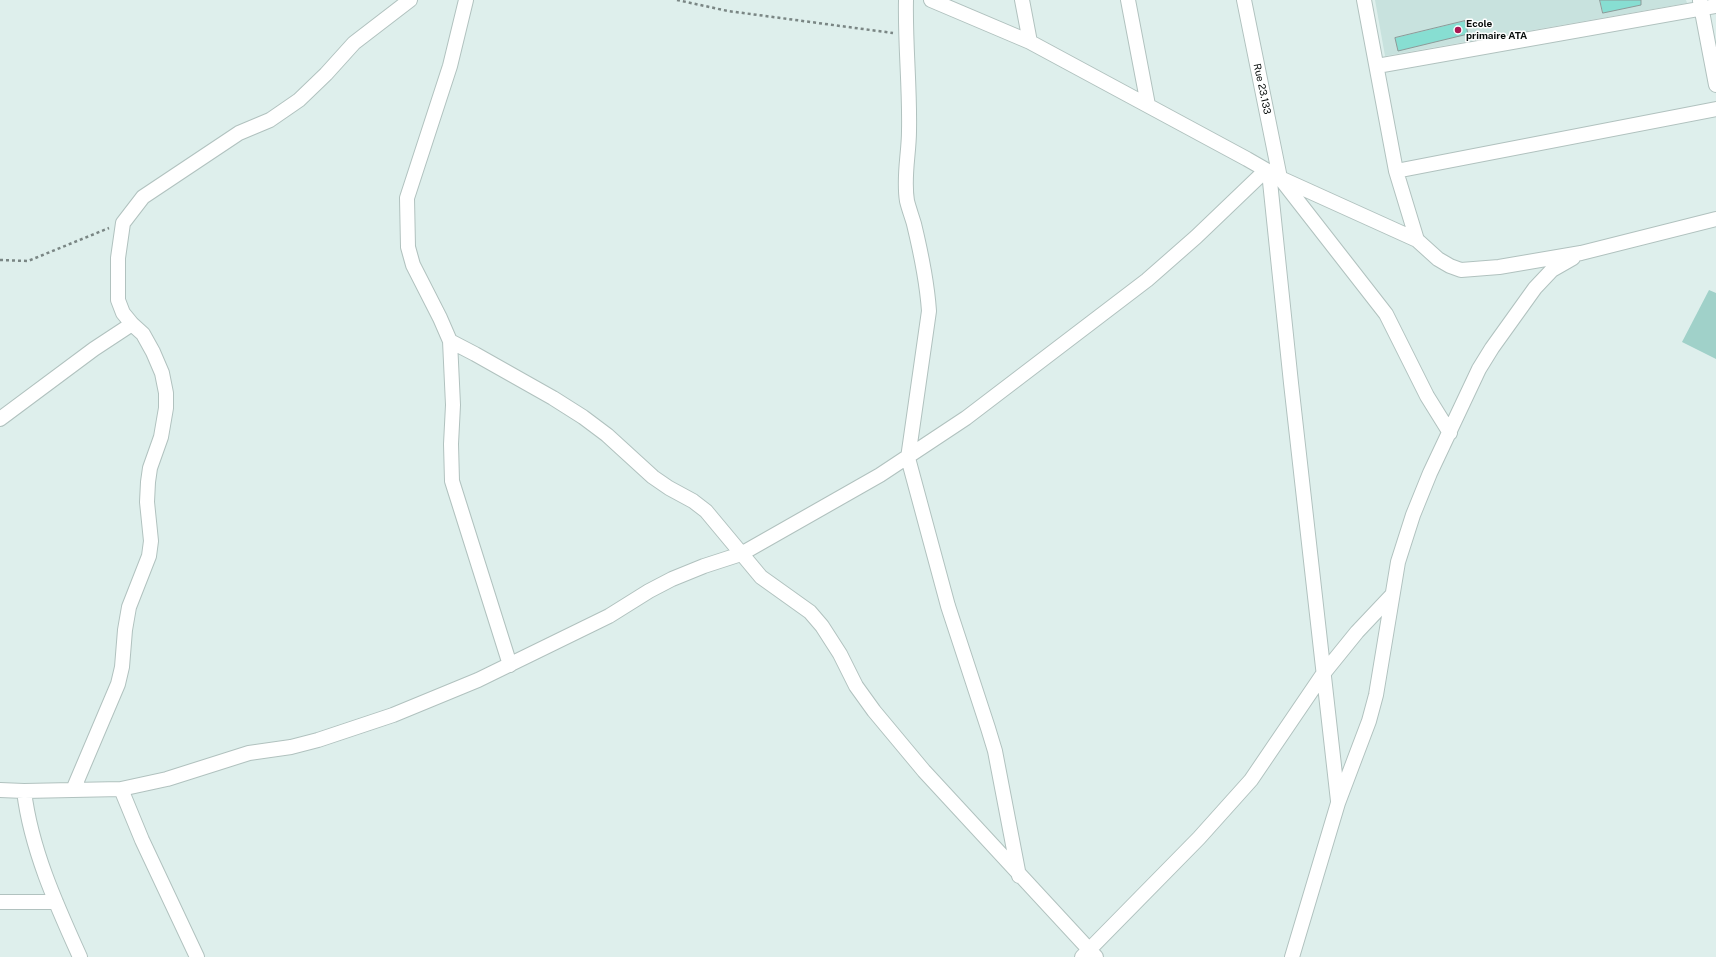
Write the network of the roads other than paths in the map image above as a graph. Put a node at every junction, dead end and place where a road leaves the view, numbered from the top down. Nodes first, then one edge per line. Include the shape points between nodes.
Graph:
1 (410, 0) edge
2 (466, 0) edge
3 (906, 0) edge
4 (931, 0) edge
5 (1022, 0) edge
6 (1128, 0) edge
7 (1244, 0) edge
8 (1364, 0) edge
9 (1700, 4) edge
10 (1716, 6) edge
11 (1030, 42) junction
12 (1377, 66) junction
13 (1716, 85) edge
14 (1148, 105) junction
15 (1716, 109) edge
16 (1396, 171) junction
17 (1272, 173) junction
18 (1716, 219) edge
19 (1417, 240) junction
20 (1581, 253) junction
21 (132, 324) junction
22 (450, 341) junction
23 (0, 418) edge
24 (1450, 433) junction
25 (908, 458) junction
26 (741, 554) junction
27 (1392, 595) junction
28 (510, 665) junction
29 (1323, 674) junction
30 (121, 789) junction
31 (0, 790) edge
32 (72, 790) junction
33 (24, 791) junction
34 (1338, 803) junction
35 (1020, 876) junction
36 (0, 902) edge
37 (56, 902) junction
38 (1089, 954) edge
39 (80, 957) edge
40 (198, 957) edge
41 (1292, 957) edge

1 - 21 street via 354,43 299,100 270,120 240,133 143,197 122,223 118,258 118,300 123,314
2 - 22 street via 448,73 407,198 408,247
3 - 25 street via 905,35 909,84 907,200 928,288 929,311
4 - 11 street
5 - 11 street
6 - 14 street
7 - 17 street, Rue 23.133
8 - 12 street
9 - 10 street
9 - 12 street
9 - 13 street
11 - 14 street
12 - 16 street
14 - 17 street
15 - 16 street
16 - 19 street
17 - 19 street
17 - 24 street via 1386,314
17 - 25 street via 1147,280 972,414
17 - 29 street, Rue 23.133
18 - 20 street
19 - 20 street via 1438,259 1460,270 1499,268
20 - 24 street via 1552,270 1510,321 1479,369
21 - 23 street
21 - 32 street via 143,334 153,352 162,373 166,393 164,423 148,482 147,502 151,541 149,556 129,607 118,684
22 - 26 street via 583,417 653,476 706,511
22 - 28 street via 453,405 452,481
24 - 27 street via 1413,515 1400,554
25 - 26 street
25 - 35 street via 948,606 990,734
26 - 28 street via 672,579 608,616
26 - 35 street via 761,577 810,612 822,626 856,686 874,711 924,771
27 - 29 street via 1357,632
27 - 34 street via 1376,696
28 - 30 street via 393,715 318,740 248,753 174,777
29 - 34 street, Rue 23.133
29 - 38 street via 1251,780
30 - 32 street
30 - 40 street via 142,840
31 - 33 street
32 - 33 street
33 - 37 street via 32,833
34 - 41 street
35 - 38 street
36 - 37 street
37 - 39 street

